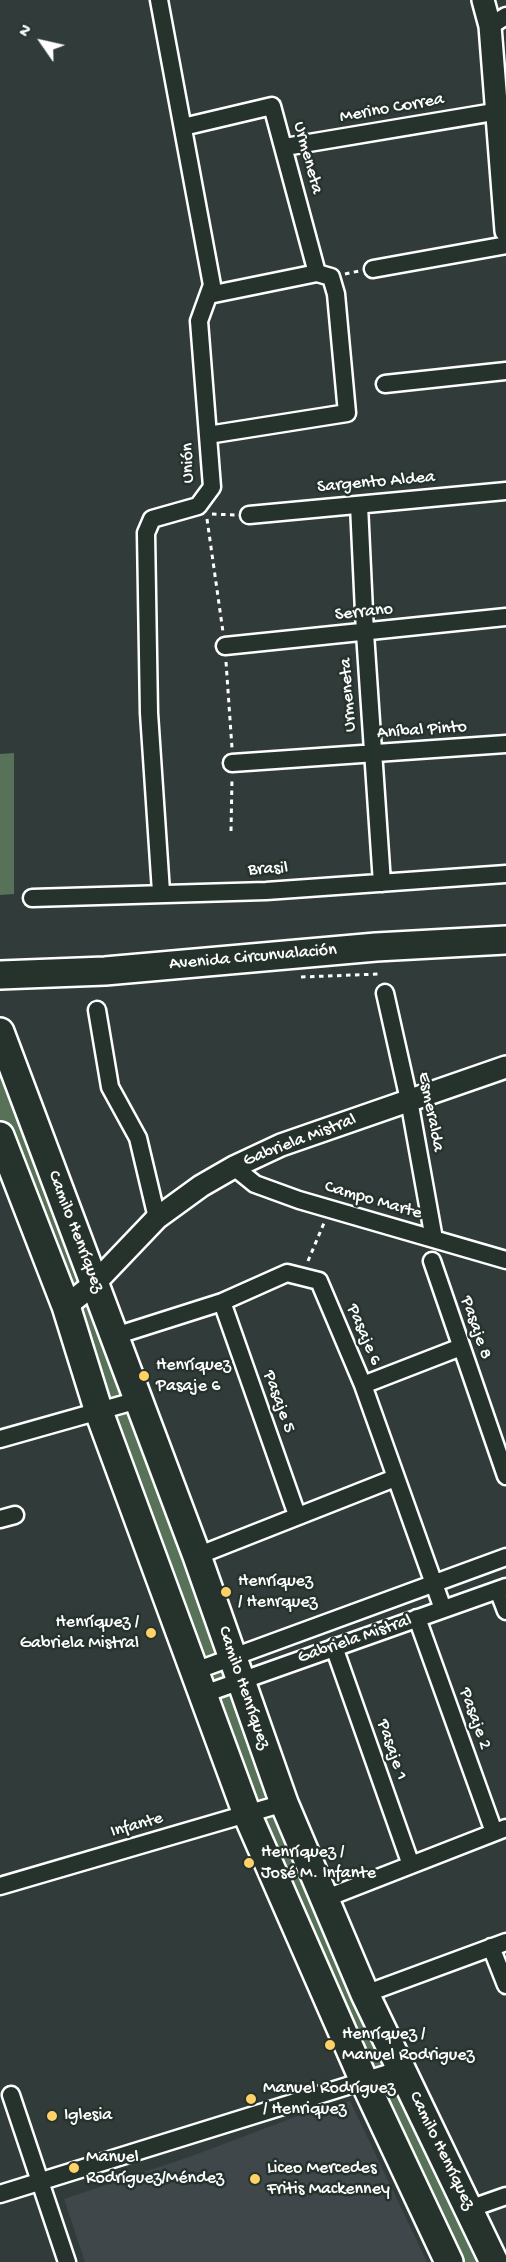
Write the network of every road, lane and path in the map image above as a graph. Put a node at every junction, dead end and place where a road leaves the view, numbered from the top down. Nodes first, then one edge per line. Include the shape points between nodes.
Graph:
1 (159, 0) edge
2 (483, 0) edge
3 (498, 21) edge
4 (501, 111) edge
5 (183, 126) junction
6 (285, 147) junction
7 (506, 231) edge
8 (506, 245) edge
9 (373, 269) joint
10 (324, 275) junction
11 (209, 295) junction
12 (506, 371) edge
13 (385, 384) dead end
14 (208, 435) junction
15 (506, 491) edge
16 (359, 504) junction
17 (249, 515) joint
18 (506, 617) edge
19 (365, 633) junction
20 (225, 646) junction
21 (506, 744) edge
22 (373, 754) junction
23 (232, 763) junction
24 (231, 831) dead end
25 (506, 874) edge
26 (382, 883) junction
27 (161, 892) junction
28 (32, 898) dead end
29 (506, 940) edge
30 (0, 975) edge
31 (385, 993) dead end
32 (97, 1010) dead end
33 (0, 1032) edge
34 (506, 1067) edge
35 (409, 1100) junction
36 (0, 1136) edge
37 (234, 1167) junction
38 (330, 1210) junction
39 (157, 1218) junction
40 (434, 1239) junction
41 (506, 1260) edge
42 (432, 1262) dead end
43 (302, 1277) junction
44 (94, 1284) junction
45 (222, 1302) junction
46 (66, 1306) junction
47 (115, 1336) junction
48 (461, 1347) junction
49 (363, 1385) junction
50 (138, 1400) junction
51 (99, 1412) junction
52 (0, 1438) edge
53 (506, 1476) edge
54 (395, 1478) junction
55 (297, 1515) junction
56 (197, 1556) junction
57 (506, 1557) edge
58 (433, 1583) junction
59 (502, 1588) edge
60 (443, 1609) junction
61 (506, 1611) edge
62 (417, 1618) junction
63 (334, 1647) junction
64 (237, 1669) junction
65 (199, 1682) junction
66 (284, 1803) junction
67 (247, 1814) junction
68 (500, 1830) edge
69 (411, 1865) junction
70 (0, 1886) edge
71 (324, 1899) junction
72 (498, 1944) edge
73 (506, 1985) edge
74 (365, 1994) junction
75 (402, 2069) junction
76 (364, 2081) junction
77 (11, 2095) dead end
78 (42, 2181) junction
79 (0, 2194) edge
80 (506, 2196) edge
81 (469, 2209) junction
82 (67, 2262) edge
83 (448, 2262) edge
84 (495, 2262) edge

1 - 5 street, Unión
2 - 3 street
3 - 4 street
4 - 6 street, Merino Correa
4 - 7 street
5 - 6 street, Urmeneta via 272,106
5 - 11 street, Unión via 212,285
6 - 10 street, Urmeneta
8 - 9 street
9 - 10 path
10 - 11 street
10 - 14 street, Urmeneta via 336,294 347,413
11 - 14 street, Unión via 199,321
12 - 13 street
14 - 27 street, Unión via 212,487 198,506 152,519 146,533 149,713
15 - 16 street, Sargento Aldea
16 - 17 street, Sargento Aldea
16 - 19 street, Urmeneta
17 - 20 path via 206,514
18 - 19 street, Serrano
19 - 20 street, Serrano
19 - 22 street, Urmeneta
20 - 23 path
21 - 22 street, Aníbal Pinto
22 - 23 street, Aníbal Pinto
22 - 26 street, Urmeneta
23 - 24 path
25 - 26 street, Brasil
26 - 27 street, Brasil via 266,891
27 - 28 street, Brasil
29 - 30 main road, Avenida Circunvalación via 105,971
31 - 35 street, Esmeralda
32 - 39 street via 110,1087 138,1138
33 - 44 main road, Camilo Henríquez
34 - 35 street, Gabriela Mistral
35 - 37 street, Gabriela Mistral via 281,1145
35 - 40 street, Esmeralda
36 - 46 main road, Camilo Henríquez
37 - 38 street, Campo Marte via 255,1184
37 - 39 street, Gabriela Mistral
38 - 40 street, Campo Marte
38 - 43 path
39 - 44 street, Gabriela Mistral
40 - 41 street, Campo Marte
42 - 48 street, Pasaje 8
43 - 45 street via 287,1273
43 - 49 street, Pasaje 6 via 320,1281
44 - 46 street, Gabriela Mistral
44 - 47 main road, Camilo Henríquez
45 - 47 street
45 - 55 street, Pasaje 5
46 - 51 main road, Camilo Henríquez
47 - 50 main road, Camilo Henríquez
48 - 49 street
48 - 53 street, Pasaje 8
49 - 54 street, Pasaje 6
50 - 51 street
50 - 56 main road, Camilo Henríquez
51 - 52 street
51 - 65 main road, Camilo Henríquez
54 - 55 street
54 - 58 street, Pasaje 6
55 - 56 street
56 - 64 main road, Camilo Henríquez
57 - 58 street, Gabriela Mistral
58 - 60 street, Pasaje 6
58 - 64 street, Gabriela Mistral
59 - 60 street, Gabriela Mistral
59 - 61 street
60 - 62 street, Gabriela Mistral
62 - 63 street, Gabriela Mistral
62 - 68 street, Pasaje 2
63 - 64 street, Gabriela Mistral
63 - 69 street, Pasaje 1
64 - 65 street, Gabriela Mistral
64 - 65 street, Gabriela Mistral
64 - 66 main road, Camilo Henríquez
65 - 67 main road, Camilo Henríquez
66 - 67 street, Infante
66 - 71 main road, Camilo Henríquez
67 - 70 street, Infante
67 - 76 main road, Camilo Henríquez
68 - 69 street
69 - 71 street
71 - 74 main road, Camilo Henríquez
72 - 73 street
72 - 74 street
74 - 75 main road, Camilo Henríquez
75 - 76 street
75 - 81 main road, Camilo Henríquez
76 - 78 street
76 - 83 main road, Camilo Henríquez
77 - 78 street
78 - 79 street
78 - 82 street
80 - 81 street
81 - 84 main road, Camilo Henríquez

